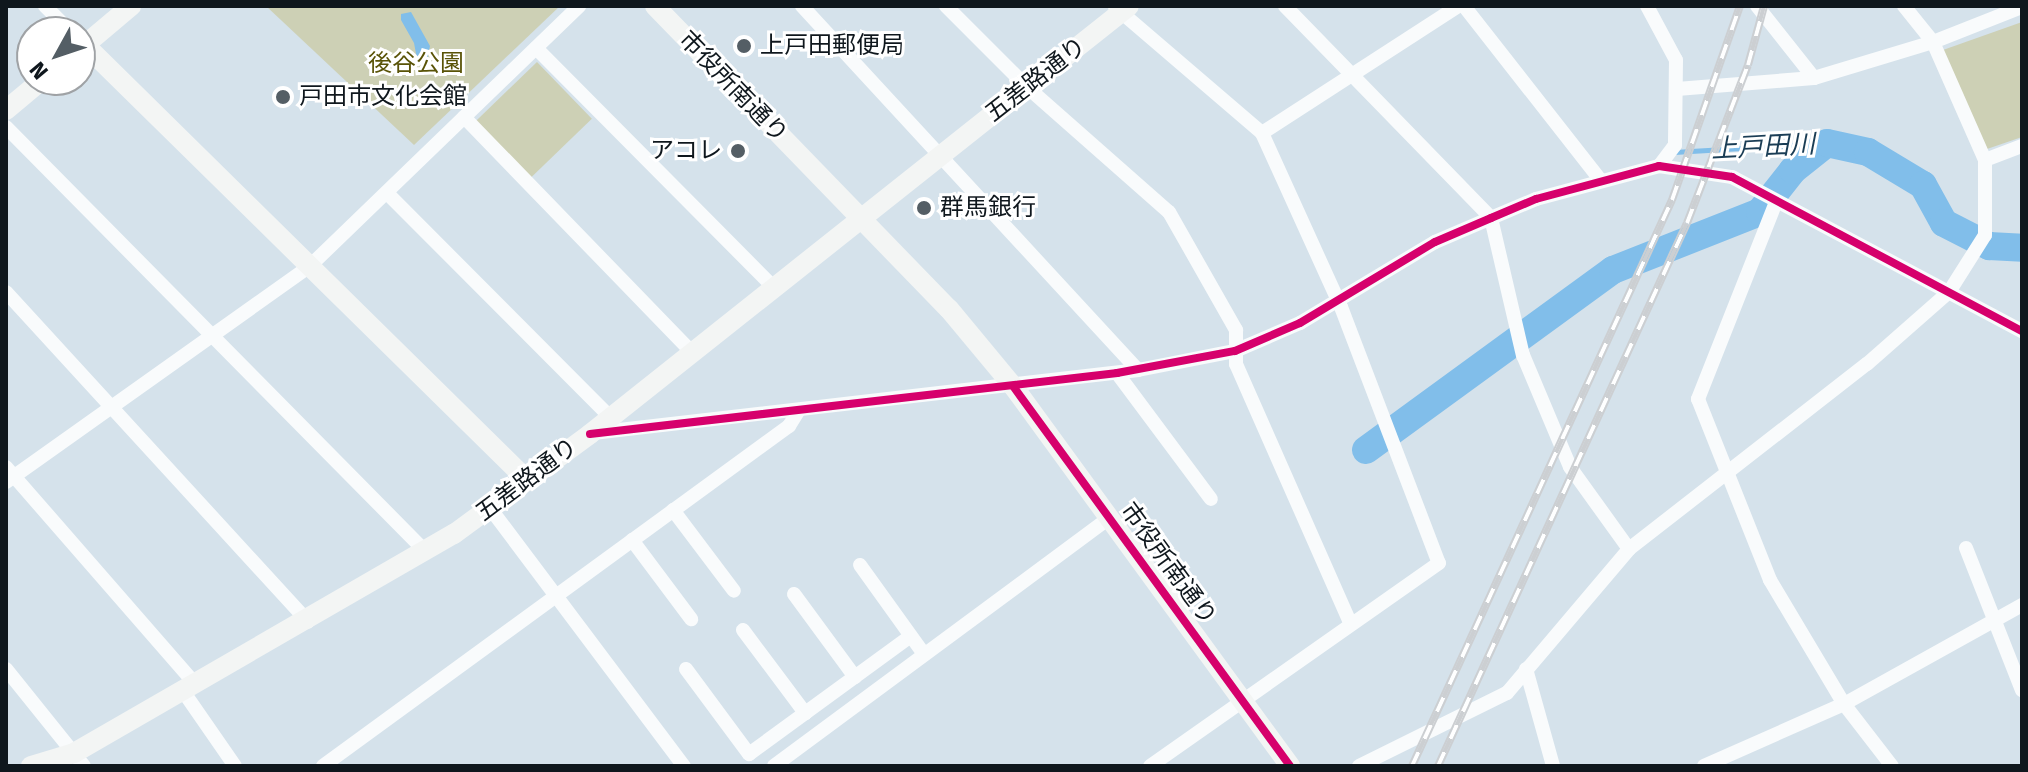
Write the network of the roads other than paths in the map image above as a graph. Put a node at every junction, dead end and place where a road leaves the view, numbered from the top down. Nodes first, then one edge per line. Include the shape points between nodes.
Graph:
1 (131, 6) edge
2 (579, 6) edge
3 (655, 6) edge
4 (802, 6) edge
5 (946, 6) edge
6 (1285, 6) edge
7 (1461, 6) edge
8 (1647, 6) edge
9 (1757, 6) edge
10 (1904, 6) edge
11 (2022, 7) edge
12 (1121, 8) edge
13 (96, 30) edge
14 (1933, 42) junction
15 (536, 48) junction
16 (96, 58) edge
17 (1353, 75) junction
18 (1814, 78) junction
19 (1027, 87) junction
20 (1677, 89) junction
21 (23, 96) edge
22 (6, 110) edge
23 (464, 117) junction
24 (6, 127) edge
25 (1262, 133) junction
26 (2022, 146) edge
27 (940, 156) junction
28 (1985, 160) junction
29 (1663, 163) junction
30 (1601, 181) junction
31 (387, 193) junction
32 (1775, 202) junction
33 (1491, 218) junction
34 (861, 219) junction
35 (311, 265) junction
36 (773, 287) junction
37 (6, 292) edge
38 (1949, 292) junction
39 (1338, 302) junction
40 (2022, 331) edge
41 (215, 337) junction
42 (1235, 351) junction
43 (692, 352) junction
44 (1138, 370) junction
45 (1117, 373) junction
46 (1013, 386) junction
47 (113, 408) junction
48 (799, 410) junction
49 (610, 417) junction
50 (590, 434) junction
51 (9, 475) edge
52 (1725, 475) junction
53 (528, 481) junction
54 (1211, 499) dead end
55 (490, 508) junction
56 (673, 510) junction
57 (1109, 518) junction
58 (632, 540) junction
59 (1966, 548) dead end
60 (1629, 549) junction
61 (426, 552) junction
62 (860, 565) dead end
63 (734, 591) dead end
64 (794, 594) dead end
65 (555, 595) junction
66 (2022, 605) edge
67 (691, 619) dead end
68 (1995, 620) junction
69 (308, 622) junction
70 (1350, 623) junction
71 (743, 630) dead end
72 (911, 636) junction
73 (924, 654) junction
74 (6, 669) edge
75 (686, 669) dead end
76 (1526, 669) junction
77 (855, 677) junction
78 (189, 688) junction
79 (2022, 690) edge
80 (1241, 699) junction
81 (1844, 704) junction
82 (805, 713) junction
83 (79, 759) edge
84 (31, 766) edge
85 (235, 766) edge
86 (323, 766) edge
87 (684, 766) edge
88 (774, 766) edge
89 (1150, 766) edge
90 (1290, 766) edge
91 (1359, 766) edge
92 (1553, 766) edge
93 (1704, 766) edge
94 (1892, 766) edge

1 - 13 street
2 - 15 street
3 - 34 street, 市役所南通り
4 - 27 street
5 - 19 street
6 - 17 street
7 - 17 street
7 - 30 street
8 - 20 street via 1676,60
9 - 18 street
10 - 14 street
11 - 14 street
12 - 19 street, 五差路通り
12 - 25 street
14 - 18 street
14 - 28 street
15 - 23 street
15 - 36 street
16 - 35 street
17 - 25 street
17 - 33 street
18 - 20 street
19 - 27 street, 五差路通り
19 - 42 street via 1169,212 1236,330
20 - 29 street via 1675,145
21 - 22 street
23 - 31 street
23 - 43 street
24 - 41 street
25 - 39 street
26 - 28 street
27 - 34 street, 五差路通り
27 - 44 street
28 - 38 street via 1985,235
29 - 30 street
29 - 32 street via 1732,177
30 - 33 street
31 - 35 street
31 - 49 street
32 - 38 street
32 - 52 street via 1698,399
33 - 39 street via 1435,242
33 - 60 street via 1523,355 1570,467
34 - 36 street, 五差路通り
34 - 46 street, 市役所南通り via 949,309
35 - 41 street
35 - 53 street
36 - 43 street, 五差路通り
37 - 47 street
38 - 40 street
38 - 52 street
39 - 42 street
39 - 70 street via 1439,563
41 - 47 street
41 - 61 street
42 - 44 street
42 - 70 street via 1236,364
43 - 49 street, 五差路通り
44 - 45 street
45 - 46 street
45 - 54 street
46 - 48 street
46 - 57 street, 市役所南通り
47 - 51 street
47 - 69 street
48 - 50 street
48 - 56 street via 789,426
49 - 50 street, 五差路通り
50 - 53 street, 五差路通り
51 - 78 street
52 - 60 street
52 - 81 street via 1770,580
53 - 55 street, 五差路通り
55 - 61 street, 五差路通り
55 - 65 street
56 - 58 street
56 - 63 street
57 - 73 street
57 - 80 street, 市役所南通り
58 - 65 street
58 - 67 street
59 - 68 street
60 - 76 street
61 - 69 street, 五差路通り
62 - 72 street
64 - 77 street
65 - 86 street
65 - 87 street
66 - 68 street
68 - 79 street
68 - 81 street
69 - 78 street, 五差路通り
70 - 80 street
71 - 82 street
72 - 73 street
72 - 77 street
73 - 88 street
74 - 83 street
75 - 82 street via 749,754
76 - 91 street via 1507,693
76 - 92 street
77 - 82 street
78 - 83 street, 五差路通り
78 - 85 street
80 - 89 street
80 - 90 street, 市役所南通り
81 - 93 street
81 - 94 street
83 - 84 street, 五差路通り

